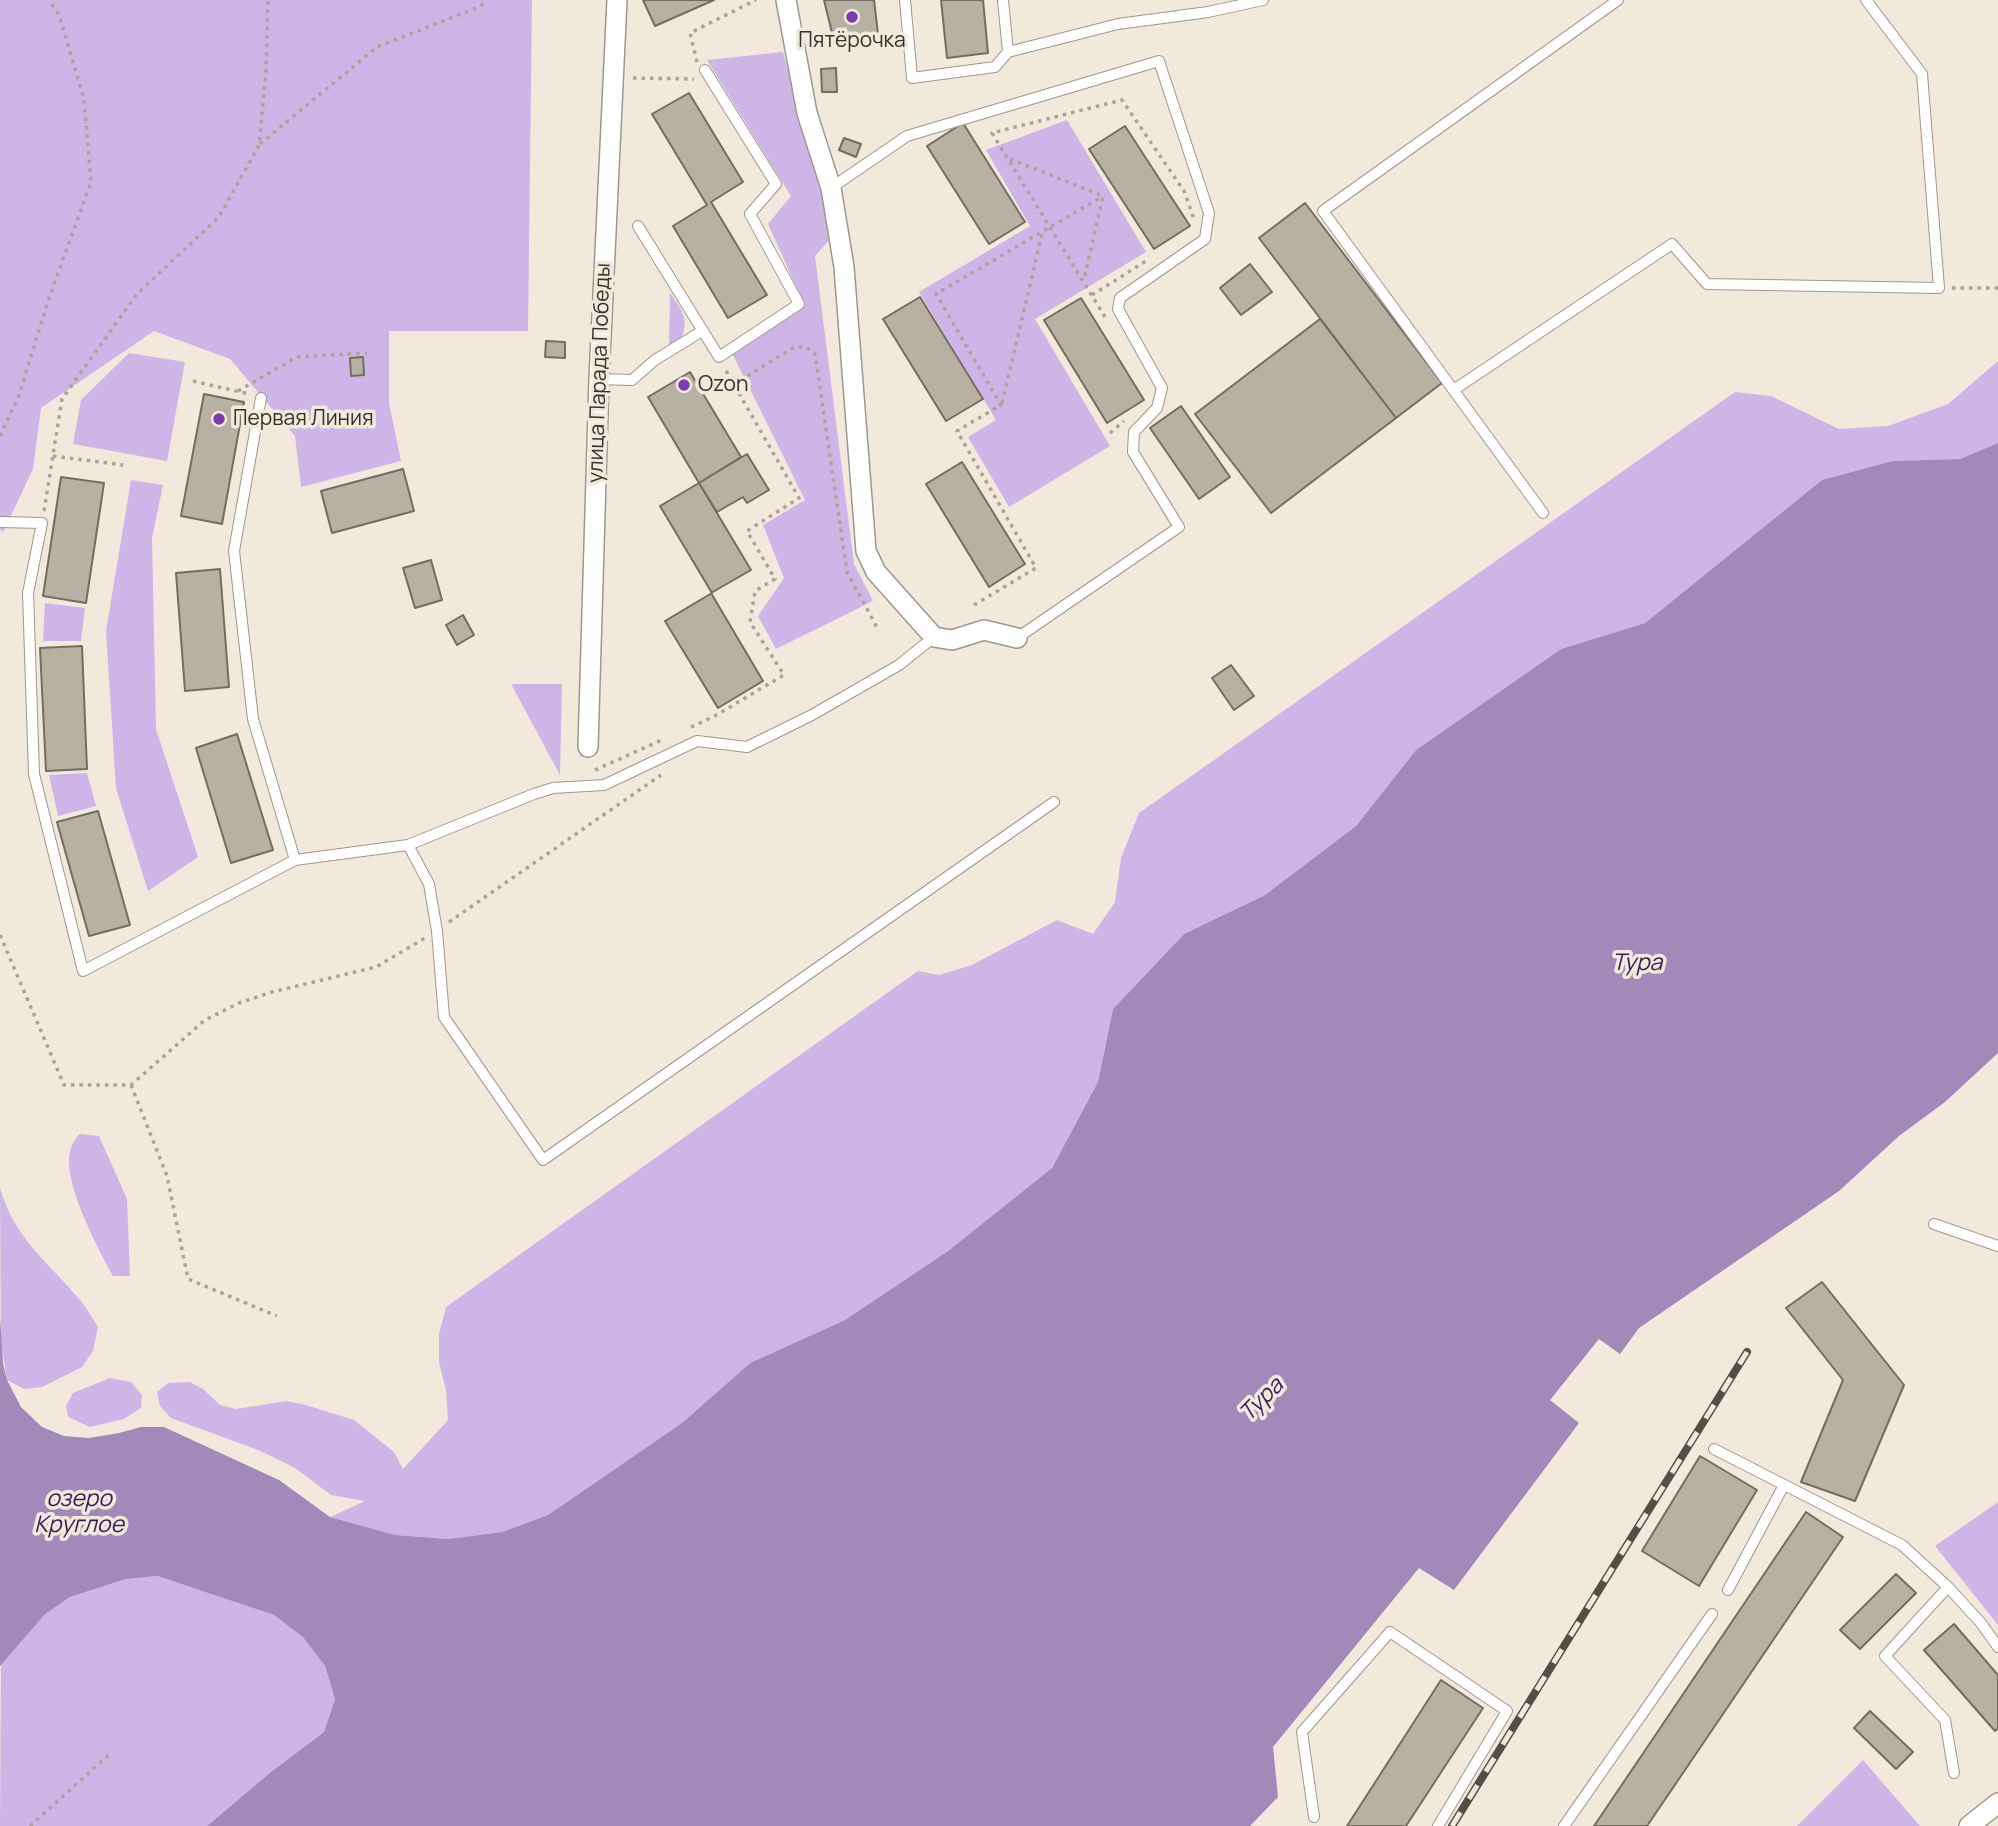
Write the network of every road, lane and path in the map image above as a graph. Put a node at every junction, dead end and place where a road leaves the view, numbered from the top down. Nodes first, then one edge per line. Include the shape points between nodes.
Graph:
1 (49, 0) edge
2 (268, 0) edge
3 (485, 0) edge
4 (617, 0) edge
5 (756, 0) edge
6 (786, 0) edge
7 (905, 0) edge
8 (1003, 0) edge
9 (1263, 0) edge
10 (1618, 0) edge
11 (1866, 0) edge
12 (1009, 52) junction
13 (701, 73) junction
14 (633, 78) dead end
15 (259, 145) junction
16 (1009, 158) junction
17 (831, 188) junction
18 (1103, 196) junction
19 (638, 226) dead end
20 (1051, 226) junction
21 (1197, 228) dead end
22 (1042, 232) junction
23 (1150, 258) dead end
24 (1083, 280) junction
25 (1939, 288) junction
26 (1998, 288) edge
27 (1092, 295) junction
28 (1105, 318) dead end
29 (702, 331) junction
30 (367, 353) dead end
31 (719, 357) junction
32 (599, 379) junction
33 (193, 382) dead end
34 (733, 385) junction
35 (1455, 389) junction
36 (238, 391) junction
37 (261, 398) joint
38 (1001, 405) junction
39 (1127, 418) dead end
40 (1110, 433) dead end
41 (0, 436) edge
42 (53, 456) junction
43 (123, 465) dead end
44 (1543, 513) dead end
45 (0, 522) edge
46 (42, 523) junction
47 (974, 605) dead end
48 (879, 631) dead end
49 (934, 637) junction
50 (1017, 638) joint
51 (688, 728) dead end
52 (676, 734) dead end
53 (588, 747) dead end
54 (588, 773) dead end
55 (662, 774) dead end
56 (1055, 802) dead end
57 (408, 845) junction
58 (295, 860) junction
59 (437, 931) junction
60 (0, 935) edge
61 (131, 1085) junction
62 (1934, 1224) dead end
63 (1998, 1246) edge
64 (277, 1317) dead end
65 (1714, 1449) dead end
66 (1784, 1485) junction
67 (1948, 1587) junction
68 (1728, 1590) dead end
69 (1712, 1614) dead end
70 (1998, 1647) edge
71 (111, 1752) dead end
72 (1954, 1773) dead end
73 (1998, 1803) edge
74 (1314, 1817) dead end
75 (1980, 1823) edge
76 (30, 1826) edge
77 (1438, 1826) edge
78 (1564, 1826) edge

1 - 41 path via 59,15 84,99 91,182 19,395
2 - 15 path
3 - 15 path via 481,6 377,47
4 - 32 street, улица Парада Победы
5 - 13 path via 690,33
6 - 17 street via 807,113
7 - 12 lane via 912,78 995,67
8 - 12 lane
9 - 12 lane via 1118,24
10 - 35 lane via 1323,211
11 - 25 lane via 1922,74
13 - 14 path
13 - 31 lane via 776,184 750,214 799,304
15 - 42 path via 219,217 136,294 62,399
16 - 18 path
16 - 20 path
16 - 21 path via 992,133 1122,100 1184,191
17 - 49 street via 844,267 866,551 876,572
17 - 50 lane via 907,136 1159,61 1209,213 1205,239 1120,298 1118,309 1162,388 1157,408 1134,432 1133,452 1179,527
18 - 20 path
18 - 24 path
19 - 29 lane
20 - 22 path
20 - 24 path
22 - 38 path
22 - 38 path via 936,293
23 - 27 path
24 - 27 path
25 - 26 path
25 - 35 lane via 1707,284 1672,244
27 - 28 path
29 - 31 lane
29 - 32 lane via 654,360 632,380
30 - 36 path via 297,357
31 - 34 path
32 - 53 street, улица Парада Победы
33 - 36 path
34 - 48 path via 794,347 806,347 815,354 847,572
34 - 51 path via 799,498 747,531 775,579 755,591 750,622 784,675
35 - 44 lane
36 - 37 path
37 - 58 lane via 234,551 236,580 253,719
38 - 47 path via 957,431 1036,568
39 - 40 path
42 - 43 path
42 - 46 path
45 - 46 lane
46 - 58 lane via 28,593 34,774 83,971
49 - 50 street via 952,640 984,630
49 - 57 lane via 899,665 747,747 696,741 604,785 553,788
52 - 54 path
55 - 59 path
56 - 59 lane via 543,1160 443,1017
57 - 58 lane
57 - 59 lane via 429,884
59 - 61 path via 376,967 272,992 205,1020
60 - 61 path via 64,1085
61 - 64 path via 167,1177 188,1279
62 - 63 lane
65 - 66 lane
66 - 67 lane via 1902,1545
66 - 68 lane
67 - 70 lane
67 - 72 lane via 1885,1656 1945,1720
69 - 78 lane
71 - 76 path
73 - 75 street
74 - 77 lane via 1302,1732 1390,1632 1507,1711

